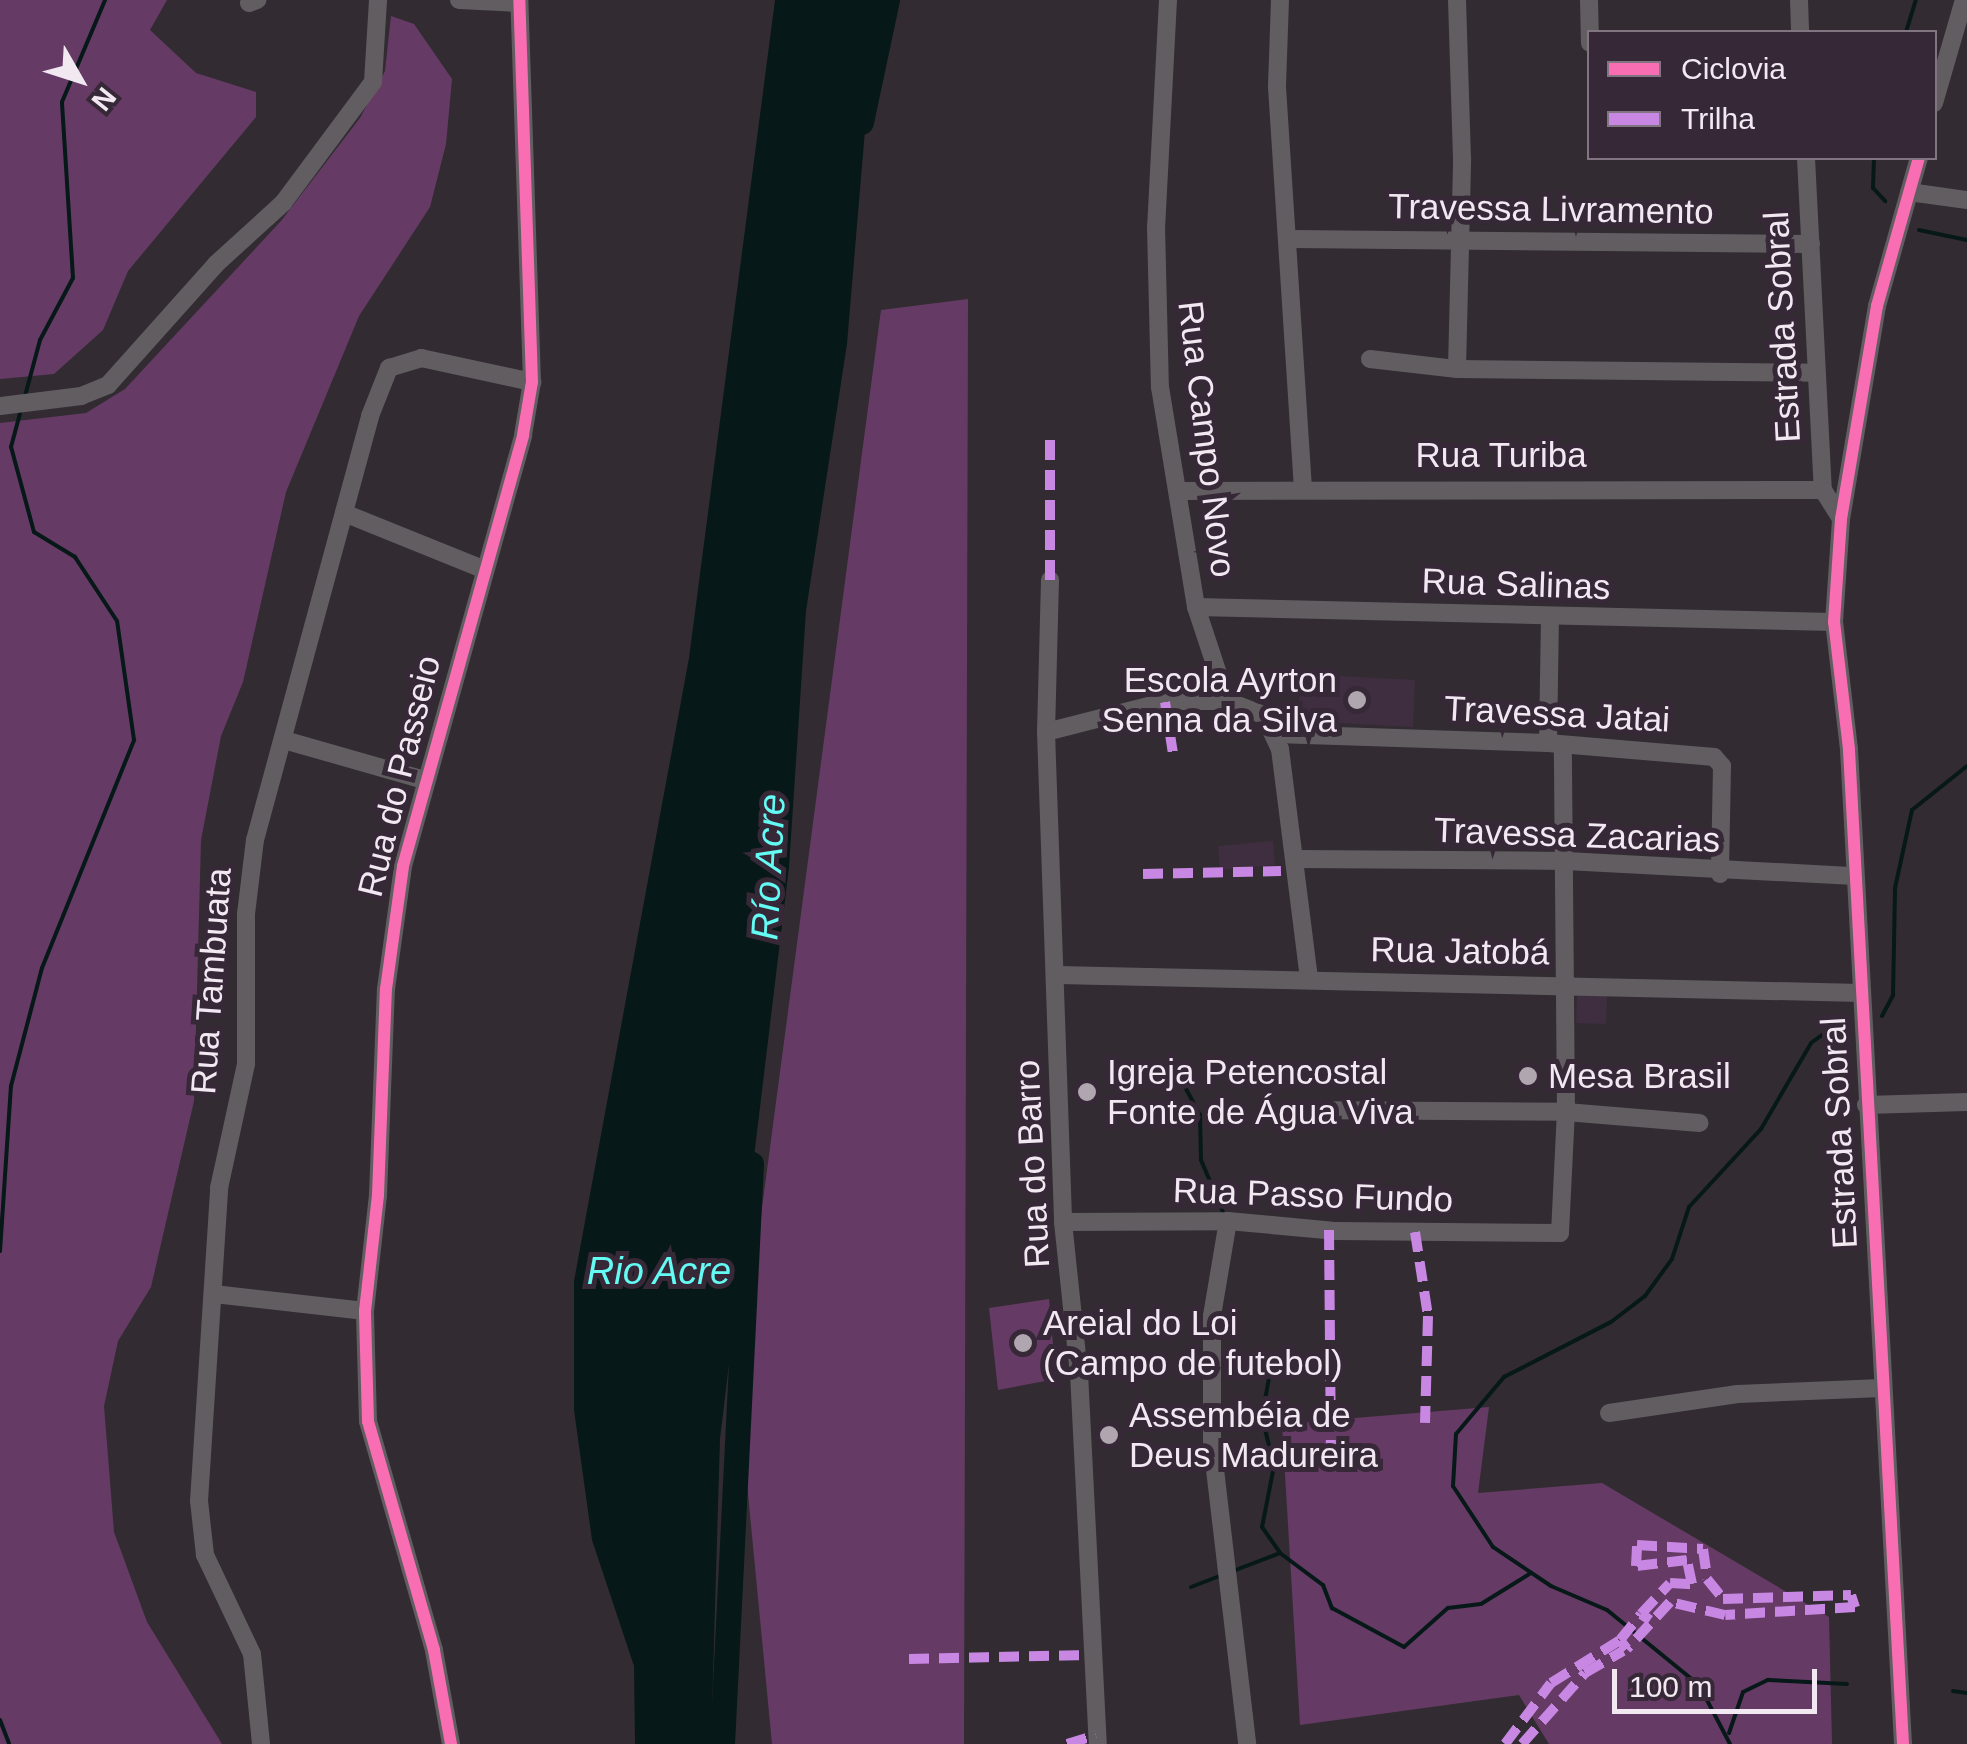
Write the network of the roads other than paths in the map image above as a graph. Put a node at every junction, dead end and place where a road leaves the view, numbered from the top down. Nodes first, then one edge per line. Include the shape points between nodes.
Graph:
1 (378, 0) edge
2 (459, 0) edge
3 (1168, 0) edge
4 (1280, 0) edge
5 (1457, 0) edge
6 (1589, 0) edge
7 (1799, 0) edge
8 (1964, 0) edge
9 (519, 2) edge
10 (1590, 30) edge
11 (1800, 30) edge
12 (1937, 93) edge
13 (1806, 160) edge
14 (1918, 160) edge
15 (1909, 192) junction
16 (1967, 200) edge
17 (1291, 239) junction
18 (1461, 241) junction
19 (1811, 244) junction
20 (1370, 360) dead end
21 (1457, 369) junction
22 (1815, 373) junction
23 (532, 382) junction
24 (0, 406) edge
25 (1303, 490) junction
26 (1823, 490) junction
27 (1178, 491) junction
28 (344, 513) junction
29 (1841, 518) junction
30 (485, 570) junction
31 (1050, 580) dead end
32 (1196, 608) junction
33 (1550, 617) junction
34 (1834, 622) junction
35 (1234, 702) junction
36 (1046, 732) junction
37 (1276, 734) junction
38 (284, 740) junction
39 (1556, 744) junction
40 (424, 780) junction
41 (1297, 859) junction
42 (1566, 861) junction
43 (1720, 874) junction
44 (1854, 876) junction
45 (1058, 975) junction
46 (1309, 980) junction
47 (1566, 986) junction
48 (1861, 994) junction
49 (1967, 1102) edge
50 (1866, 1105) junction
51 (1298, 1110) dead end
52 (1566, 1112) junction
53 (1700, 1124) dead end
54 (1228, 1221) junction
55 (1063, 1222) junction
56 (214, 1294) junction
57 (365, 1311) junction
58 (1882, 1388) junction
59 (1608, 1413) dead end
60 (261, 1744) edge
61 (450, 1744) edge
62 (1098, 1744) edge
63 (1247, 1744) edge
64 (1903, 1744) edge

1 - 24 street via 373,82 283,203 216,264 108,385 81,396
2 - 9 street
3 - 27 street, Rua Campo Novo via 1155,286 1160,387
4 - 17 street via 1277,87
5 - 18 street
6 - 10 street
7 - 11 street
8 - 12 street
9 - 23 street, Rua do Passeio
13 - 19 street, Estrada Sobral
14 - 15 street
15 - 16 street
15 - 29 street via 1877,306
17 - 18 street, Travessa Livramento
17 - 25 street
18 - 19 street, Travessa Livramento
18 - 21 street
19 - 22 street, Estrada Sobral
20 - 21 street
21 - 22 street
22 - 26 street, Estrada Sobral
23 - 28 street, Rua Tambuata via 408,358 390,368
23 - 30 street, Rua do Passeio
25 - 26 street, Rua Turiba
25 - 27 street, Rua Turiba
26 - 29 street, Estrada Sobral
27 - 32 street, Rua Campo Novo
28 - 30 street
28 - 38 street, Rua Tambuata
29 - 34 street, Estrada Sobral
30 - 40 street, Rua do Passeio
31 - 36 street, Rua do Barro
32 - 33 street, Rua Salinas
32 - 35 street, Rua Campo Novo
33 - 34 street, Rua Salinas
33 - 39 street
34 - 44 street, Estrada Sobral
35 - 36 street via 1168,701
35 - 37 street via 1264,716
36 - 45 street, Rua do Barro
37 - 39 street, Travessa Jatai
37 - 41 street
38 - 40 street
38 - 56 street, Rua Tambuata via 250,875 246,1064 219,1188
39 - 42 street
39 - 43 street, Travessa Jatai via 1719,759
40 - 57 street, Rua do Passeio via 392,929
41 - 42 street, Travessa Zacarias
41 - 46 street
42 - 43 street, Travessa Zacarias
42 - 47 street
43 - 44 street, Travessa Zacarias
44 - 48 street, Estrada Sobral
45 - 46 street, Rua Jatobá
45 - 55 street, Rua do Barro
46 - 47 street, Rua Jatobá
47 - 48 street, Rua Jatobá
47 - 52 street
48 - 50 street, Estrada Sobral
49 - 50 street
50 - 58 street, Estrada Sobral
51 - 52 street
52 - 53 street
52 - 54 street, Rua Passo Fundo via 1560,1233 1336,1231
54 - 55 street, Rua Passo Fundo
54 - 63 street via 1212,1316 1211,1407 1218,1538
55 - 62 street, Rua do Barro via 1079,1373
56 - 57 street
56 - 60 street, Rua Tambuata via 200,1529 211,1571 252,1654
57 - 61 street, Rua do Passeio via 368,1421 434,1650
58 - 59 street via 1738,1394
58 - 64 street, Estrada Sobral

